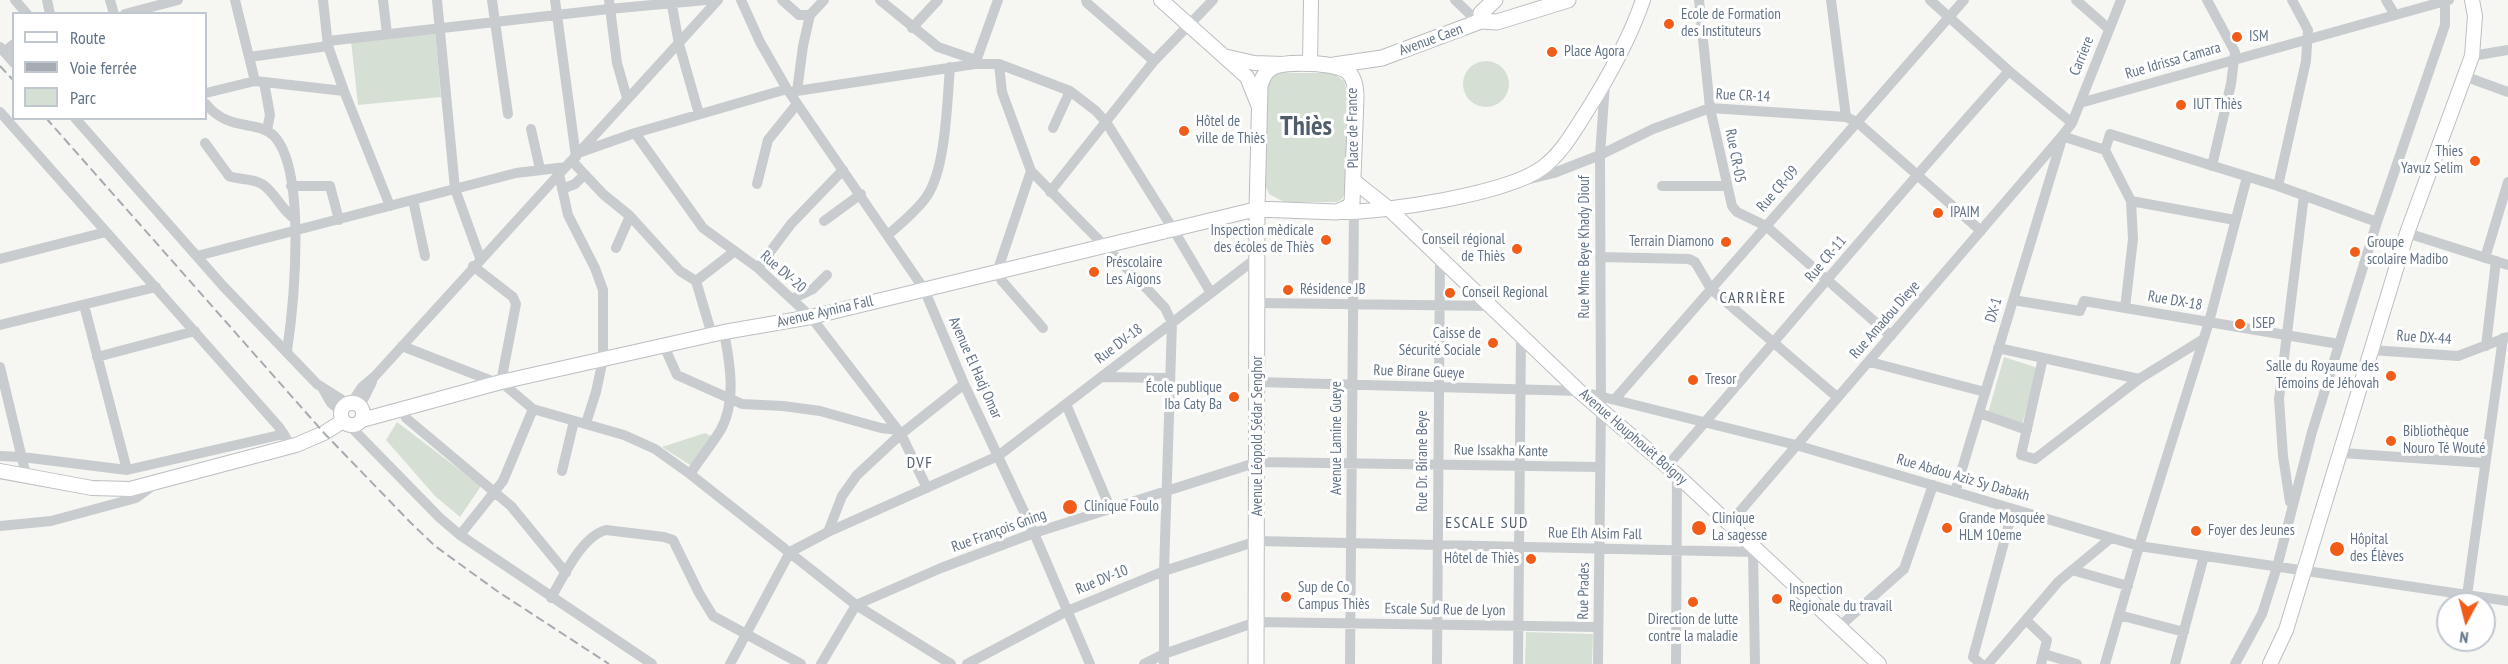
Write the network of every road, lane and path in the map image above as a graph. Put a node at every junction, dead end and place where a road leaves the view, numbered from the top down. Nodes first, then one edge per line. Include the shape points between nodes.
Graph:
1 (29, 0) edge
2 (235, 0) edge
3 (323, 0) edge
4 (383, 0) edge
5 (437, 0) edge
6 (492, 0) edge
7 (555, 0) edge
8 (706, 0) edge
9 (718, 0) edge
10 (741, 0) edge
11 (782, 0) edge
12 (824, 0) edge
13 (880, 0) edge
14 (938, 0) edge
15 (1086, 0) edge
16 (1161, 0) edge
17 (1213, 0) edge
18 (1311, 0) edge
19 (1455, 0) edge
20 (1568, 0) edge
21 (1643, 0) edge
22 (1699, 0) edge
23 (1831, 0) edge
24 (1930, 0) edge
25 (1964, 0) edge
26 (2076, 0) edge
27 (2121, 0) edge
28 (2207, 0) edge
29 (2292, 0) edge
30 (2386, 0) edge
31 (2472, 0) edge
32 (173, 1) edge
33 (2447, 1) edge
34 (16, 2) edge
35 (671, 2) edge
36 (993, 2) edge
37 (1490, 2) edge
38 (609, 4) edge
39 (132, 12) edge
40 (557, 15) junction
41 (810, 15) junction
42 (2395, 15) junction
43 (1949, 16) junction
44 (495, 22) junction
45 (1479, 22) junction
46 (1189, 27) junction
47 (440, 28) junction
48 (912, 28) junction
49 (2109, 29) junction
50 (387, 34) junction
51 (2307, 38) junction
52 (328, 44) junction
53 (678, 44) junction
54 (2, 49) edge
55 (2508, 50) edge
56 (2472, 56) junction
57 (249, 57) junction
58 (1226, 57) junction
59 (1382, 58) junction
60 (2234, 59) junction
61 (12, 61) edge
62 (976, 62) junction
63 (1154, 62) junction
64 (999, 64) junction
65 (1287, 64) junction
66 (1310, 64) junction
67 (1331, 65) junction
68 (950, 67) junction
69 (2009, 71) junction
70 (2464, 76) junction
71 (259, 82) junction
72 (1605, 84) junction
73 (1070, 90) junction
74 (344, 91) junction
75 (791, 91) junction
76 (2508, 92) edge
77 (207, 93) edge
78 (627, 98) junction
79 (1356, 98) junction
80 (2080, 103) junction
81 (797, 104) junction
82 (207, 105) edge
83 (1710, 108) junction
84 (1260, 111) junction
85 (0, 112) edge
86 (508, 114) dead end
87 (699, 114) junction
88 (77, 120) edge
89 (1851, 120) junction
90 (1106, 122) junction
91 (2072, 123) junction
92 (13, 128) junction
93 (1053, 128) dead end
94 (531, 129) dead end
95 (267, 130) junction
96 (0, 131) edge
97 (635, 133) junction
98 (2062, 136) junction
99 (205, 143) dead end
100 (2105, 150) junction
101 (1600, 155) junction
102 (570, 162) junction
103 (2212, 166) junction
104 (540, 169) junction
105 (843, 170) junction
106 (1031, 171) junction
107 (1917, 174) junction
108 (584, 175) junction
109 (2247, 177) junction
110 (1354, 181) junction
111 (1517, 182) junction
112 (2508, 182) edge
113 (757, 184) dead end
114 (291, 186) junction
115 (1662, 186) dead end
116 (1726, 186) junction
117 (2278, 186) junction
118 (455, 189) junction
119 (562, 189) junction
120 (1050, 192) junction
121 (861, 194) junction
122 (2304, 195) junction
123 (1354, 197) junction
124 (413, 200) junction
125 (2131, 201) junction
126 (390, 206) junction
127 (1388, 208) junction
128 (1257, 209) junction
129 (1337, 212) junction
130 (1354, 213) junction
131 (630, 216) junction
132 (295, 219) junction
133 (339, 220) junction
134 (2235, 220) junction
135 (824, 221) dead end
136 (2377, 222) junction
137 (1766, 226) junction
138 (1173, 229) junction
139 (297, 231) junction
140 (1982, 231) junction
141 (106, 232) junction
142 (2407, 233) junction
143 (888, 235) junction
144 (1103, 246) junction
145 (616, 248) dead end
146 (735, 251) junction
147 (197, 256) junction
148 (425, 256) dead end
149 (1258, 257) junction
150 (1440, 257) junction
151 (1600, 257) junction
152 (2485, 258) junction
153 (0, 259) edge
154 (2496, 261) junction
155 (477, 262) junction
156 (2508, 265) edge
157 (758, 268) junction
158 (997, 272) junction
159 (827, 275) dead end
160 (1827, 280) junction
161 (696, 281) junction
162 (156, 287) junction
163 (924, 289) junction
164 (1712, 289) junction
165 (1211, 293) junction
166 (792, 299) junction
167 (2013, 300) junction
168 (1259, 303) junction
169 (84, 304) junction
170 (1353, 304) junction
171 (1439, 305) junction
172 (1492, 306) junction
173 (2125, 308) junction
174 (811, 317) junction
175 (2209, 322) junction
176 (1172, 323) junction
177 (0, 325) edge
178 (1043, 328) dead end
179 (195, 332) junction
180 (718, 334) junction
181 (1521, 334) junction
182 (2287, 335) junction
183 (1891, 336) junction
184 (2506, 338) edge
185 (2202, 340) junction
186 (1775, 342) junction
187 (2339, 344) junction
188 (402, 346) junction
189 (664, 346) junction
190 (2486, 346) junction
191 (1998, 348) junction
192 (2371, 350) junction
193 (287, 351) junction
194 (98, 357) junction
195 (2043, 358) junction
196 (603, 359) junction
197 (1870, 362) junction
198 (0, 367) edge
199 (1102, 377) junction
200 (1170, 378) junction
201 (2139, 378) junction
202 (1258, 382) junction
203 (499, 383) junction
204 (964, 384) junction
205 (1353, 385) junction
206 (2, 386) edge
207 (1439, 387) junction
208 (1521, 390) junction
209 (1580, 391) junction
210 (1985, 392) junction
211 (1837, 397) junction
212 (1615, 399) junction
213 (730, 400) junction
214 (1600, 403) junction
215 (1066, 404) junction
216 (533, 409) junction
217 (397, 410) junction
218 (1978, 413) junction
219 (353, 414) junction
220 (574, 421) junction
221 (1705, 422) junction
222 (586, 423) junction
223 (2027, 430) junction
224 (899, 432) junction
225 (284, 434) junction
226 (1796, 445) junction
227 (291, 446) junction
228 (2342, 453) junction
229 (0, 456) edge
230 (998, 456) junction
231 (22, 457) junction
232 (1257, 462) junction
233 (1352, 463) junction
234 (2486, 463) junction
235 (1438, 465) junction
236 (1520, 466) junction
237 (1600, 467) junction
238 (127, 470) junction
239 (0, 471) edge
240 (562, 471) dead end
241 (1672, 471) junction
242 (690, 474) junction
243 (26, 476) junction
244 (155, 484) junction
245 (1933, 485) junction
246 (927, 488) junction
247 (1955, 492) junction
248 (494, 493) junction
249 (1166, 493) junction
250 (2291, 508) junction
251 (2013, 509) junction
252 (1111, 510) junction
253 (1730, 523) junction
254 (0, 526) edge
255 (828, 532) junction
256 (1034, 533) junction
257 (460, 536) junction
258 (2111, 538) junction
259 (1257, 541) junction
260 (1351, 543) junction
261 (1438, 545) junction
262 (2139, 546) junction
263 (1519, 547) junction
264 (1599, 549) junction
265 (1755, 550) junction
266 (1677, 551) junction
267 (790, 552) junction
268 (2204, 556) junction
269 (2277, 567) junction
270 (2072, 570) junction
271 (1164, 571) junction
272 (2305, 571) junction
273 (566, 573) junction
274 (2127, 586) junction
275 (2447, 592) edge
276 (2467, 592) edge
277 (552, 598) junction
278 (856, 605) junction
279 (1066, 611) junction
280 (2120, 615) junction
281 (2026, 620) junction
282 (1256, 622) junction
283 (1351, 624) junction
284 (1437, 625) junction
285 (1518, 626) junction
286 (1598, 627) junction
287 (1840, 627) junction
288 (2184, 632) junction
289 (747, 633) junction
290 (1164, 659) edge
291 (2043, 659) edge
292 (652, 664) edge
293 (730, 664) edge
294 (801, 664) edge
295 (821, 664) edge
296 (951, 664) edge
297 (967, 664) edge
298 (1090, 664) edge
299 (1144, 664) edge
300 (1256, 664) edge
301 (1350, 664) edge
302 (1437, 664) edge
303 (1518, 664) edge
304 (1598, 664) edge
305 (1676, 664) edge
306 (1755, 664) edge
307 (1880, 664) edge
308 (1981, 664) edge
309 (1988, 664) edge
310 (2077, 664) edge
311 (2105, 664) edge
312 (2175, 664) edge
313 (2235, 664) edge
314 (2270, 664) edge

1 - 34 street
2 - 57 street
3 - 52 street
4 - 50 street
5 - 47 street
6 - 44 street
7 - 40 street
8 - 35 street
9 - 53 street
10 - 75 street, Avenue El Hadj Omar via 760,42
11 - 41 street via 799,15
12 - 41 street
13 - 48 street
14 - 48 street
15 - 63 street
16 - 46 main road
17 - 46 street
18 - 66 main road
19 - 45 street
20 - 45 highway, Avenue Caen via 1497,22
21 - 72 main road
22 - 83 street, Rue CR-05
23 - 89 street
24 - 43 street
25 - 43 street, Rue CR-09
26 - 49 street
27 - 49 street, Carriere
28 - 60 street via 2235,52
29 - 51 street via 2308,30
30 - 42 street
31 - 56 main road
32 - 39 street
33 - 42 street, Rue Idrissa Camara
33 - 136 street via 2445,26
35 - 38 street
35 - 53 street
36 - 62 street
37 - 45 highway, Avenue Caen
38 - 40 street
38 - 78 street via 617,63
40 - 44 street
40 - 102 street
41 - 75 street
42 - 51 street, Rue Idrissa Camara
43 - 69 street
43 - 89 street, Rue CR-09
44 - 47 street
44 - 86 street
45 - 59 highway, Avenue Caen
46 - 58 main road
46 - 63 street
47 - 50 street
47 - 118 street
48 - 62 street via 938,48
49 - 80 street, Carriere
50 - 52 street
51 - 60 street, Rue Idrissa Camara
51 - 117 street via 2306,61
52 - 57 street
52 - 74 street
53 - 78 street
53 - 87 street
54 - 61 street
55 - 56 street
56 - 70 main road
57 - 71 street
58 - 65 main road
58 - 84 main road via 1247,77
59 - 67 highway, Avenue Caen
59 - 79 highway via 1365,72
60 - 80 street, Rue Idrissa Camara
60 - 103 street
62 - 64 street
62 - 68 street
63 - 90 street
64 - 73 street
64 - 106 street via 1002,92
65 - 66 highway
65 - 84 highway via 1271,68 1262,79
66 - 67 highway
67 - 79 highway, Place de France via 1350,74
68 - 75 street
68 - 143 street via 936,176 927,196
69 - 91 street
69 - 107 street, Rue CR-11
70 - 76 street
70 - 142 main road
71 - 74 street
71 - 77 street
71 - 95 street via 270,115
72 - 101 street, Rue Mme Beye Khady Diouf
72 - 111 main road via 1555,157
73 - 90 street
73 - 93 street
74 - 126 street
75 - 81 street, Avenue El Hadj Omar
75 - 87 street
78 - 102 street
79 - 110 highway, Place de France
80 - 91 street, Carriere
81 - 105 street, Avenue El Hadj Omar
81 - 113 street via 768,140
82 - 95 street via 227,122
83 - 89 street, Rue CR-14
83 - 101 street, Rue CR-14 via 1653,129
83 - 116 street, Rue CR-05
84 - 128 highway
85 - 92 street
87 - 97 street
88 - 147 street
89 - 107 street
89 - 137 street, Rue CR-09
90 - 120 street
90 - 138 street
91 - 98 street, Carriere
92 - 96 street
92 - 141 street
94 - 104 street
95 - 114 street via 283,148
97 - 102 street
97 - 146 street, Rue DV-20 via 703,228
98 - 100 street
98 - 140 street, Rue Amadou Dieye
98 - 167 street, DX-1
99 - 132 street via 229,176 260,182
100 - 103 street via 2110,134
100 - 125 street
101 - 111 street, Rue CR-14
101 - 151 street, Rue Mme Beye Khady Diouf
102 - 104 street
102 - 108 street
102 - 119 street
102 - 155 street
103 - 109 street
104 - 118 street
105 - 121 street, Avenue El Hadj Omar
105 - 157 street via 791,224
106 - 120 street
106 - 158 street
107 - 140 street
107 - 160 street, Rue CR-11
108 - 119 street
108 - 131 street
109 - 117 street
109 - 134 street
110 - 123 highway, Place de France
110 - 127 main road, Avenue Houphouët Boigny
111 - 127 main road
112 - 152 street
114 - 132 street
114 - 133 street via 330,186
115 - 116 street
116 - 137 street, Rue CR-05 via 1737,212
117 - 122 street
118 - 124 street
118 - 155 street
119 - 196 street via 568,215 603,291
120 - 144 street
121 - 135 street
121 - 143 street, Avenue El Hadj Omar
122 - 136 street
122 - 182 street
123 - 129 highway via 1348,207
123 - 130 street, Avenue Lamine Gueye
124 - 126 street
124 - 148 street
125 - 134 street
125 - 173 street via 2133,239
126 - 133 street
127 - 130 main road
127 - 150 main road, Avenue Houphouët Boigny
128 - 129 highway
128 - 138 main road, Avenue Aynina Fall
128 - 149 highway, Avenue Léopold Sédar Senghor
129 - 130 main road
130 - 170 street, Avenue Lamine Gueye
131 - 145 street
131 - 161 street via 662,254
132 - 139 street
133 - 139 street
134 - 175 street
136 - 187 street
137 - 160 street, Rue CR-05
137 - 164 street, Rue CR-09
138 - 144 main road, Avenue Aynina Fall
138 - 165 street
139 - 147 street
139 - 193 street
140 - 183 street, Rue Amadou Dieye
141 - 153 street
141 - 162 street
142 - 152 street
142 - 192 main road
143 - 163 street, Avenue El Hadj Omar
144 - 158 main road, Avenue Aynina Fall
144 - 176 street via 1165,308
146 - 157 street, Rue DV-20
146 - 161 street
147 - 193 street
149 - 165 street, Rue DV-18
149 - 168 highway, Avenue Léopold Sédar Senghor
150 - 171 street, Rue Dr. Birane Beye
150 - 172 main road, Avenue Houphouët Boigny
151 - 164 street via 1689,259
151 - 214 street, Rue Mme Beye Khady Diouf
152 - 154 street
154 - 156 street
154 - 190 street
155 - 188 street
155 - 203 street via 516,304
157 - 166 street, Rue DV-20
158 - 163 main road, Avenue Aynina Fall
158 - 178 street
159 - 166 street via 813,289
160 - 183 street, Rue CR-05
160 - 186 street, Rue CR-11
161 - 180 street
162 - 169 street
162 - 179 street
163 - 174 main road, Avenue Aynina Fall
163 - 204 street, Avenue El Hadj Omar
164 - 186 street
164 - 212 street, Rue CR-09
165 - 176 street, Rue DV-18
166 - 174 street, Rue DV-20
167 - 173 street, Rue DX-18 via 2080,311 2084,301
167 - 191 street, DX-1
168 - 170 street
168 - 202 highway, Avenue Léopold Sédar Senghor
169 - 177 street
169 - 194 street
170 - 171 street
170 - 205 street, Avenue Lamine Gueye
171 - 172 street
171 - 207 street, Rue Dr. Birane Beye
172 - 181 main road, Avenue Houphouët Boigny
173 - 175 street, Rue DX-18
174 - 180 main road, Avenue Aynina Fall
174 - 224 street, Rue DV-20
175 - 182 street, Rue DX-18
175 - 185 street
176 - 199 street, Rue DV-18
176 - 200 street
179 - 194 street
179 - 225 street
180 - 189 main road, Avenue Aynina Fall
180 - 213 street via 730,367
181 - 208 street
181 - 209 main road, Avenue Houphouët Boigny
182 - 187 street, Rue DX-18
182 - 250 street via 2279,399
183 - 197 street, Rue Amadou Dieye
184 - 190 street, Rue DX-44
184 - 234 street
185 - 201 street
185 - 262 street
186 - 211 street
186 - 221 street, Rue CR-11
187 - 250 street
188 - 203 street
188 - 219 street via 375,376
189 - 196 main road, Avenue Aynina Fall
189 - 213 street via 677,375
190 - 192 street, Rue DX-44 via 2458,356
191 - 195 street
191 - 210 street, DX-1
192 - 228 main road
193 - 219 street
194 - 238 street
195 - 201 street
195 - 223 street
196 - 203 main road, Avenue Aynina Fall
196 - 222 street
197 - 210 street
197 - 211 street, Rue Amadou Dieye
198 - 206 street
199 - 200 street
199 - 215 street, Rue DV-18
200 - 249 street
201 - 223 street via 2035,459 2021,455
202 - 205 street, Rue Birane Gueye
202 - 232 highway, Avenue Léopold Sédar Senghor
203 - 216 street
203 - 217 main road, Avenue Aynina Fall
204 - 224 street
204 - 230 street, Avenue El Hadj Omar
205 - 207 street, Rue Birane Gueye
205 - 233 street, Avenue Lamine Gueye
206 - 231 street
207 - 208 street, Rue Birane Gueye
207 - 235 street, Rue Dr. Birane Beye
208 - 209 street, Rue Birane Gueye
208 - 236 street
209 - 214 main road, Avenue Houphouët Boigny
210 - 218 street, DX-1
211 - 226 street, Rue Amadou Dieye
212 - 214 street, Rue Abdou Aziz Sy Dabakh
212 - 221 street, Rue Abdou Aziz Sy Dabakh
213 - 224 street via 820,411
213 - 242 street via 721,429
214 - 237 street, Rue Prades
214 - 241 main road, Avenue Houphouët Boigny
215 - 230 street, Rue DV-18
215 - 252 street
216 - 220 street
216 - 248 street via 503,481
217 - 219 main road, Avenue Aynina Fall
217 - 248 street
218 - 223 street
218 - 247 street, DX-1
219 - 227 main road, Avenue Aynina Fall via 324,433
219 - 257 street via 368,444
220 - 222 street
220 - 240 street
221 - 226 street, Rue Abdou Aziz Sy Dabakh
221 - 241 street, Rue CR-11
222 - 242 street via 655,449
224 - 246 street, Rue DV-20
224 - 255 street via 842,496
225 - 227 street
225 - 238 street
226 - 245 street, Rue Abdou Aziz Sy Dabakh
226 - 253 street, Rue Amadou Dieye
227 - 244 main road, Avenue Aynina Fall
228 - 234 street
228 - 272 main road
229 - 231 street
230 - 246 street, Rue DV-18
230 - 256 street, Avenue El Hadj Omar
231 - 238 street
231 - 243 street
232 - 233 street, Rue Issakha Kante
232 - 249 street, Rue François Gning
232 - 259 highway, Avenue Léopold Sédar Senghor
233 - 235 street, Rue Issakha Kante
233 - 260 street, Avenue Lamine Gueye
234 - 276 street
235 - 236 street, Rue Issakha Kante
235 - 261 street, Rue Dr. Birane Beye
236 - 237 street, Rue Issakha Kante
236 - 263 street
237 - 264 street, Rue Prades
239 - 243 main road, Avenue Aynina Fall
241 - 253 main road, Avenue Houphouët Boigny
241 - 266 street
242 - 267 street
243 - 244 main road, Avenue Aynina Fall via 112,489
244 - 254 street via 136,498 51,521
245 - 247 street, Rue Abdou Aziz Sy Dabakh
245 - 287 street via 1904,569
246 - 255 street, Rue DV-18
247 - 251 street, Rue Abdou Aziz Sy Dabakh
248 - 257 street
248 - 273 street via 511,506
249 - 252 street, Rue François Gning
249 - 271 street
250 - 269 street
251 - 258 street, Rue Abdou Aziz Sy Dabakh
251 - 308 street via 1972,657
252 - 256 street, Rue François Gning
253 - 265 main road, Avenue Houphouët Boigny
255 - 267 street, Rue DV-18
256 - 278 street, Rue François Gning
256 - 279 street, Avenue El Hadj Omar
257 - 277 street
258 - 262 street, Rue Abdou Aziz Sy Dabakh
258 - 270 street
259 - 260 street, Rue Elh Alsim Fall
259 - 271 street, Rue DV-10
259 - 282 highway, Avenue Léopold Sédar Senghor
260 - 261 street, Rue Elh Alsim Fall
260 - 283 street, Avenue Lamine Gueye
261 - 263 street, Rue Elh Alsim Fall
261 - 284 street, Rue Dr. Birane Beye
262 - 268 street, Rue Abdou Aziz Sy Dabakh
262 - 274 street
263 - 264 street, Rue Elh Alsim Fall
263 - 285 street
264 - 266 street, Rue Elh Alsim Fall
264 - 286 street, Rue Prades
265 - 266 street, Rue Elh Alsim Fall
265 - 287 main road, Avenue Houphouët Boigny
265 - 306 street
266 - 305 street
267 - 278 street
267 - 289 street
268 - 269 street, Rue Abdou Aziz Sy Dabakh
268 - 288 street
269 - 272 street, Rue Abdou Aziz Sy Dabakh
269 - 313 street via 2262,614
270 - 274 street
270 - 281 street
271 - 279 street, Rue DV-10
271 - 290 street
272 - 275 street, Rue Abdou Aziz Sy Dabakh
272 - 314 main road
273 - 277 street
273 - 289 street via 597,533 606,530 664,537 676,543 713,616
274 - 280 street
277 - 292 street
278 - 295 street
278 - 296 street
279 - 297 street, Rue DV-10
279 - 298 street, Avenue El Hadj Omar
280 - 288 street
280 - 311 street
281 - 291 street via 2047,640
281 - 309 street
282 - 283 street, Escale Sud Rue de Lyon
282 - 290 street
282 - 300 highway, Avenue Léopold Sédar Senghor
283 - 284 street, Escale Sud Rue de Lyon
283 - 301 street, Avenue Lamine Gueye
284 - 285 street, Escale Sud Rue de Lyon
284 - 302 street, Rue Dr. Birane Beye
285 - 286 street, Escale Sud Rue de Lyon
285 - 303 street
286 - 304 street, Rue Prades
287 - 307 main road, Avenue Houphouët Boigny
288 - 312 street
289 - 293 street
289 - 294 street
290 - 299 street
291 - 310 street

